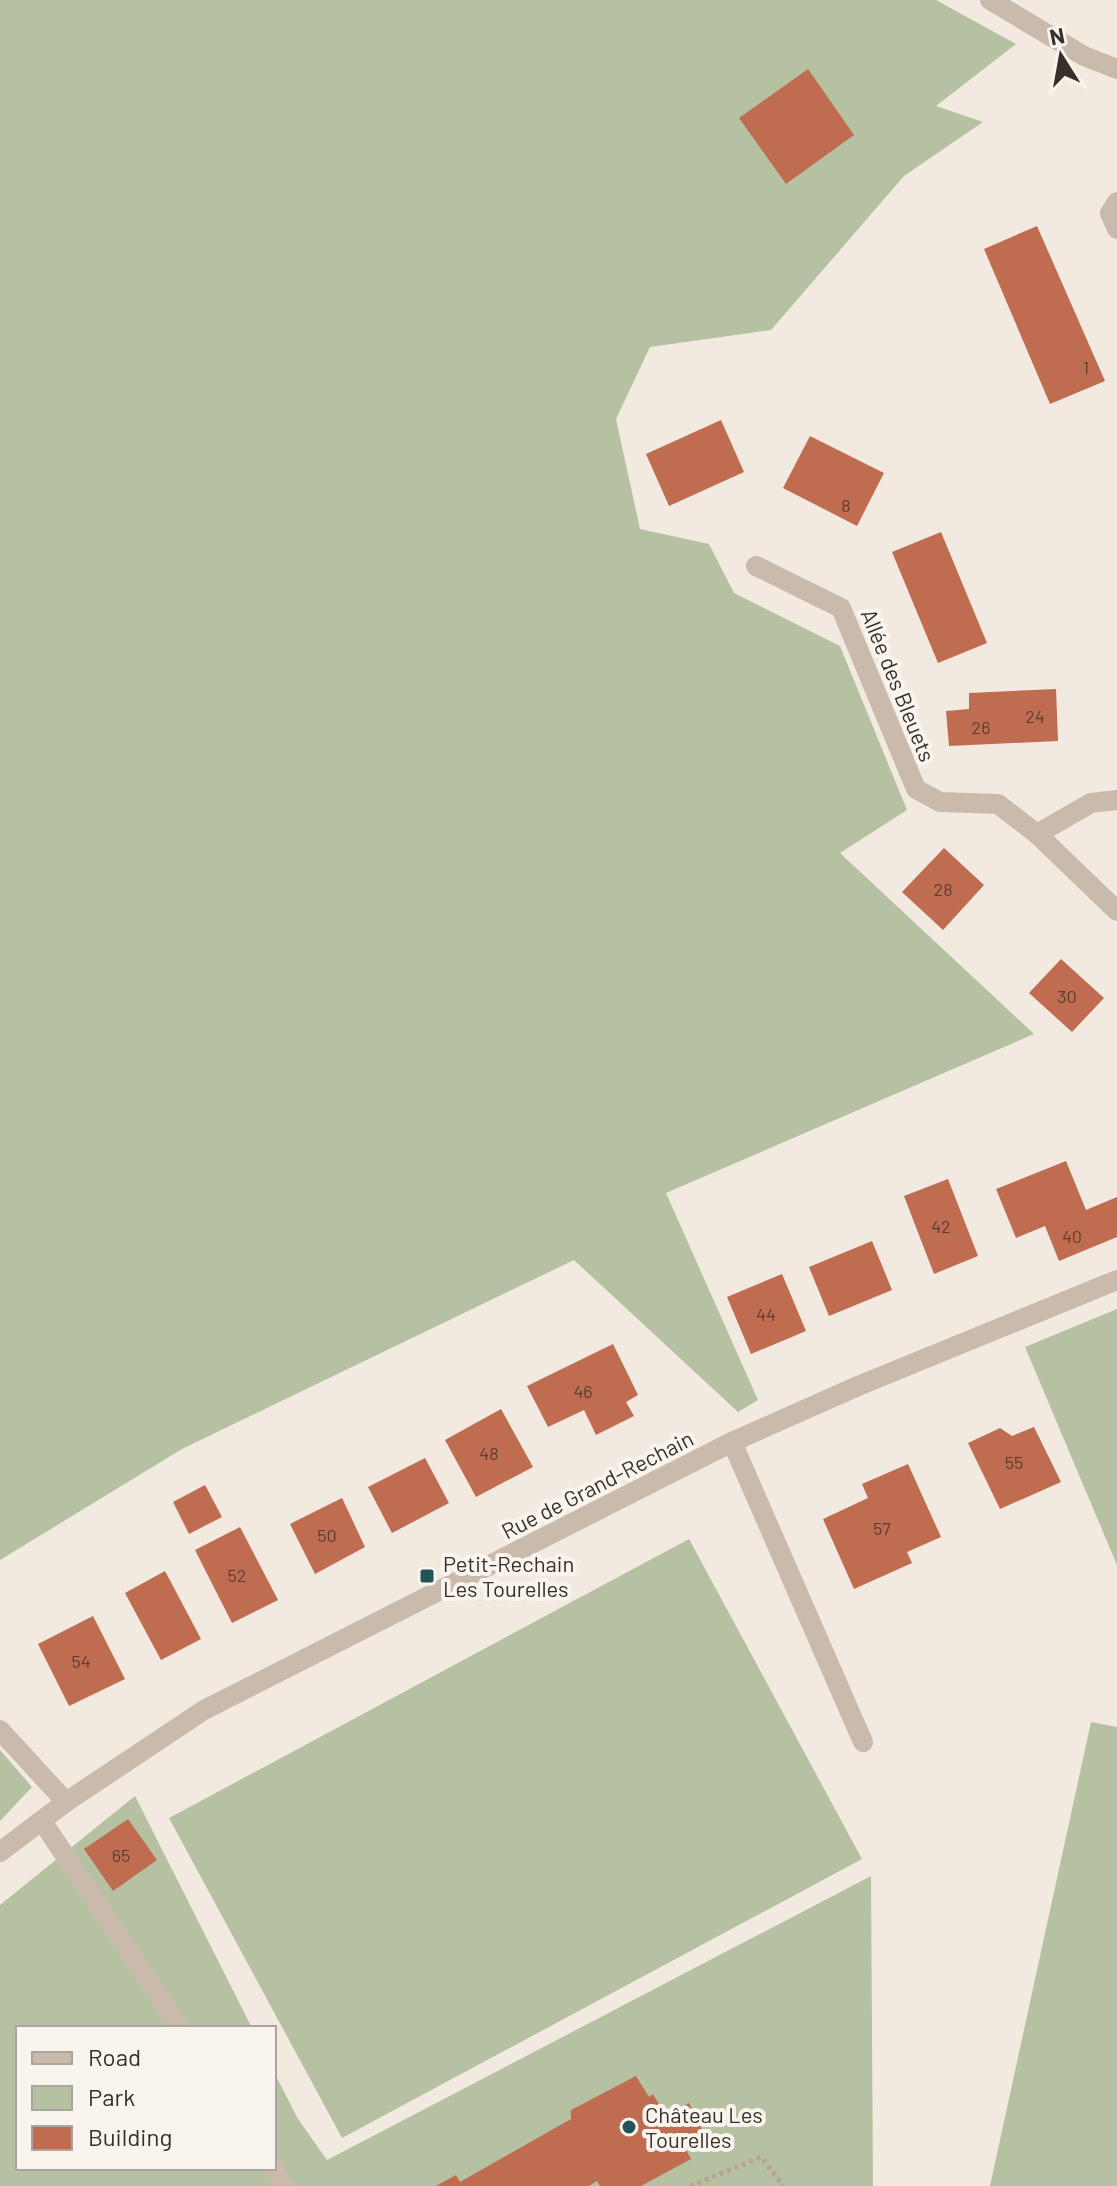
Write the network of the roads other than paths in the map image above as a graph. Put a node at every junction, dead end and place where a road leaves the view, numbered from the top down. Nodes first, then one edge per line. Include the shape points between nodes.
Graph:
1 (990, 0) edge
2 (1117, 69) edge
3 (1117, 202) edge
4 (1117, 229) edge
5 (756, 566) dead end
6 (1117, 800) edge
7 (1037, 834) junction
8 (1117, 911) edge
9 (1117, 1280) edge
10 (732, 1442) junction
11 (0, 1730) edge
12 (863, 1742) dead end
13 (66, 1802) junction
14 (42, 1821) junction
15 (0, 1852) edge
16 (179, 2026) edge

1 - 2 street via 1084,56
3 - 4 street via 1110,213
5 - 7 street, Allée des Bleuets via 841,608 916,789 940,802 998,804
6 - 7 street via 1091,803
7 - 8 street, Allée des Bleuets
9 - 10 street, Rue de Grand-Rechain
10 - 12 street
10 - 13 street, Rue de Grand-Rechain via 204,1710
11 - 13 street
13 - 14 street, Rue de Grand-Rechain
14 - 15 street, Rue de Grand-Rechain
14 - 16 street

